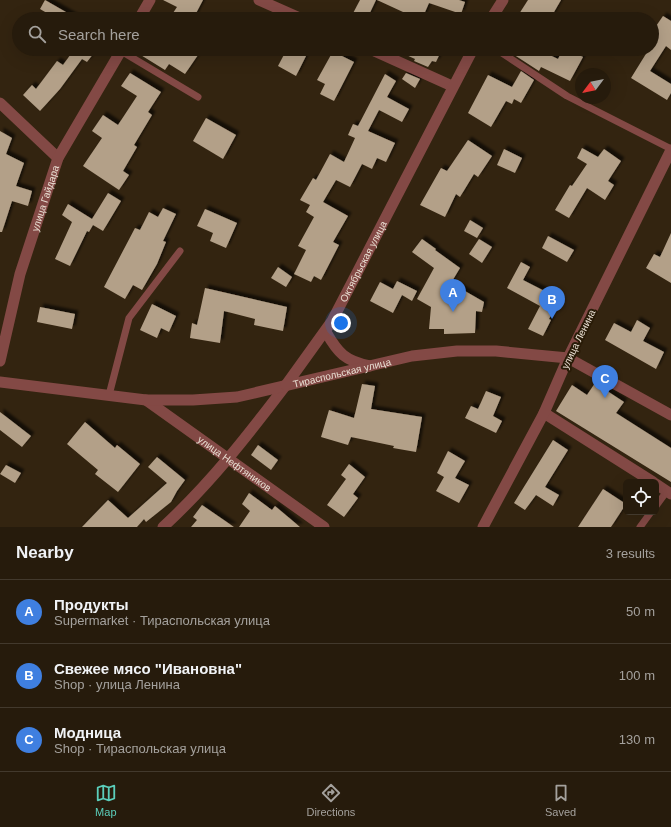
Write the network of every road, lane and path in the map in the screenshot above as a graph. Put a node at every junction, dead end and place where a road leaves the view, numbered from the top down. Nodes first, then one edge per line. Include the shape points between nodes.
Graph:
1 (150, 0) edge
2 (259, 0) edge
3 (503, 0) edge
4 (143, 12) edge
5 (286, 12) edge
6 (495, 12) edge
7 (118, 56) edge
8 (131, 56) edge
9 (386, 56) edge
10 (469, 56) edge
11 (507, 56) edge
12 (452, 86) junction
13 (198, 97) dead end
14 (0, 103) edge
15 (671, 149) edge
16 (58, 158) junction
17 (180, 251) dead end
18 (326, 332) junction
19 (568, 358) junction
20 (0, 361) edge
21 (372, 367) junction
22 (0, 382) edge
23 (286, 385) junction
24 (109, 395) junction
25 (146, 400) junction
26 (544, 413) junction
27 (671, 415) edge
28 (228, 460) junction
29 (648, 479) edge
30 (659, 486) edge
31 (669, 492) edge
32 (659, 503) edge
33 (649, 515) edge
34 (163, 527) edge
35 (323, 527) edge
36 (483, 527) edge
37 (640, 527) edge

1 - 4 street
2 - 5 street
3 - 6 street
7 - 16 street, улица Гайдара
8 - 13 lane
9 - 12 street
10 - 12 street, Октябрьская улица
11 - 15 lane via 567,96
12 - 18 street, Октябрьская улица
14 - 16 street
15 - 19 street, улица Ленина
16 - 20 street, улица Гайдара via 20,274
17 - 24 lane via 129,318
18 - 21 street via 342,356 355,363
18 - 23 street, Октябрьская улица
19 - 21 street, Тираспольская улица via 496,351 457,351 412,356
19 - 26 street, улица Ленина
19 - 27 street, Тираспольская улица
21 - 23 street, Тираспольская улица
22 - 24 street, Тираспольская улица
23 - 25 street, Тираспольская улица via 237,397
23 - 28 street, Октябрьская улица
24 - 25 street, Тираспольская улица
25 - 28 street, улица Нефтяников
26 - 29 street
26 - 36 street, улица Ленина
28 - 34 street, Октябрьская улица
28 - 35 street, улица Нефтяников
30 - 31 street
31 - 32 lane
33 - 37 lane

